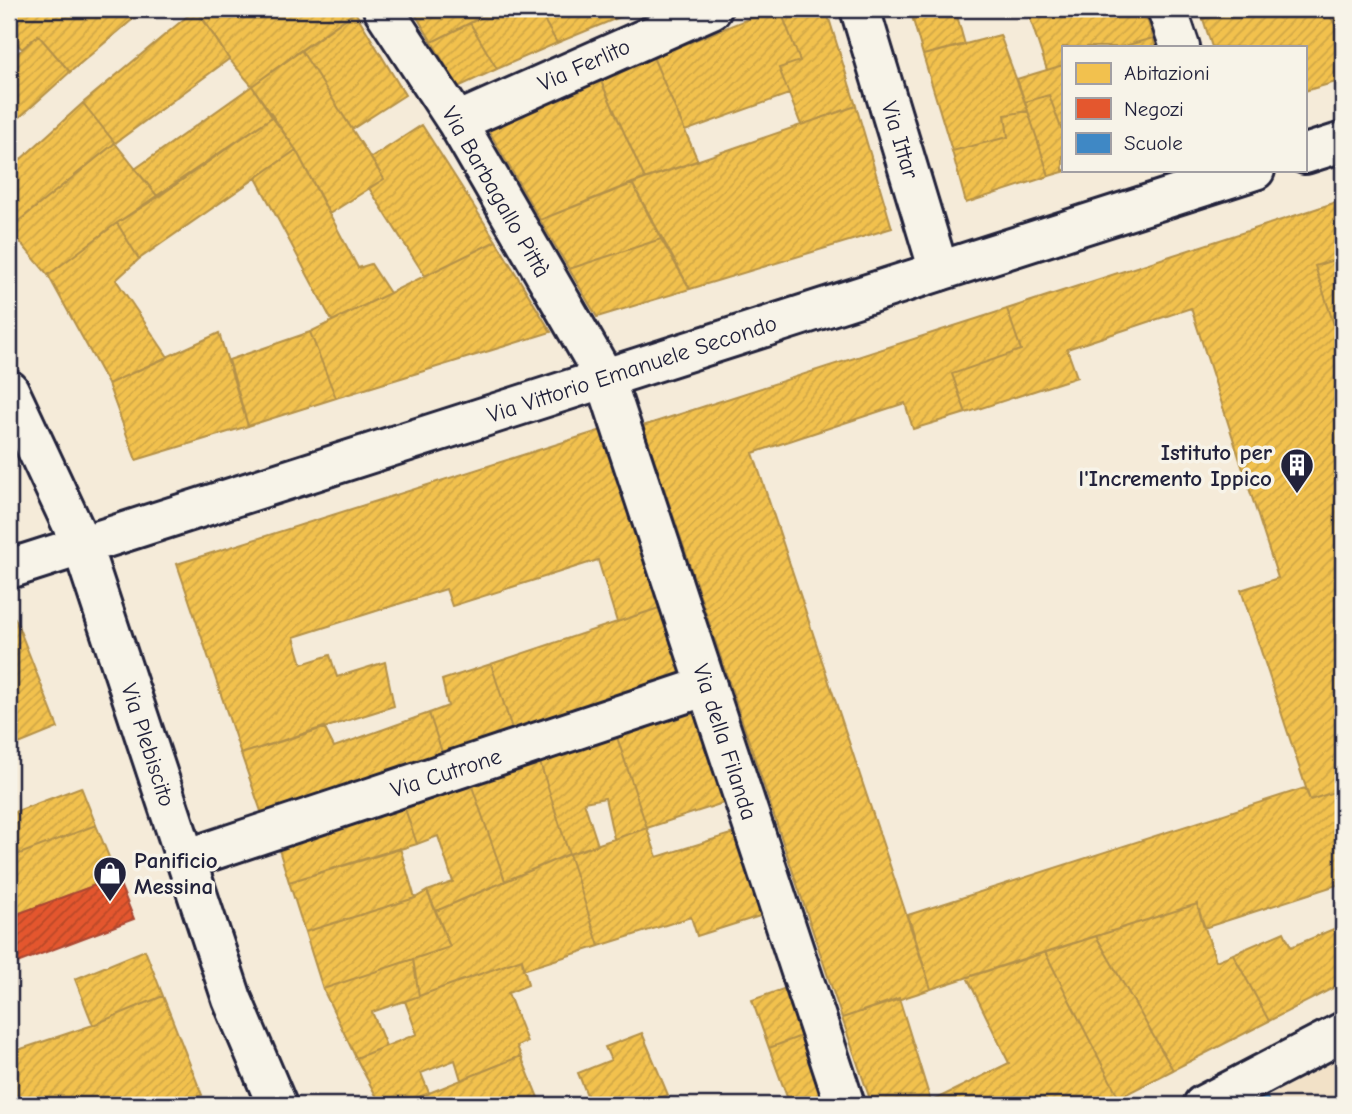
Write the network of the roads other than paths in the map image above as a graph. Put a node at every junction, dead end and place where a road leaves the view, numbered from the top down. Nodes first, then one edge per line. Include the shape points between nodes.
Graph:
1 (383, 9) edge
2 (712, 9) edge
3 (860, 9) edge
4 (1167, 9) edge
5 (1180, 46) edge
6 (457, 122) junction
7 (1343, 142) edge
8 (1306, 154) edge
9 (1233, 173) edge
10 (939, 271) junction
11 (605, 378) junction
12 (9, 390) edge
13 (82, 546) junction
14 (9, 569) edge
15 (707, 686) junction
16 (186, 859) junction
17 (1343, 1032) edge
18 (277, 1105) edge
19 (845, 1105) edge
20 (1203, 1105) edge

1 - 6 street, Via Barbagallo Pittà
2 - 6 street, Via Ferlito
3 - 10 street, Via Ittar
4 - 5 street
6 - 11 street, Via Barbagallo Pittà
7 - 8 street
9 - 10 street, Via Vittorio Emanuele Secondo
10 - 11 street, Via Vittorio Emanuele Secondo
11 - 13 street, Via Vittorio Emanuele Secondo
11 - 15 street, Via della Filanda
12 - 13 street, Via Plebiscito
13 - 14 street, Via Vittorio Emanuele Secondo
13 - 16 street, Via Plebiscito
15 - 16 street, Via Cutrone
15 - 19 street, Via della Filanda
16 - 18 street, Via Plebiscito via 232,999
17 - 20 street

